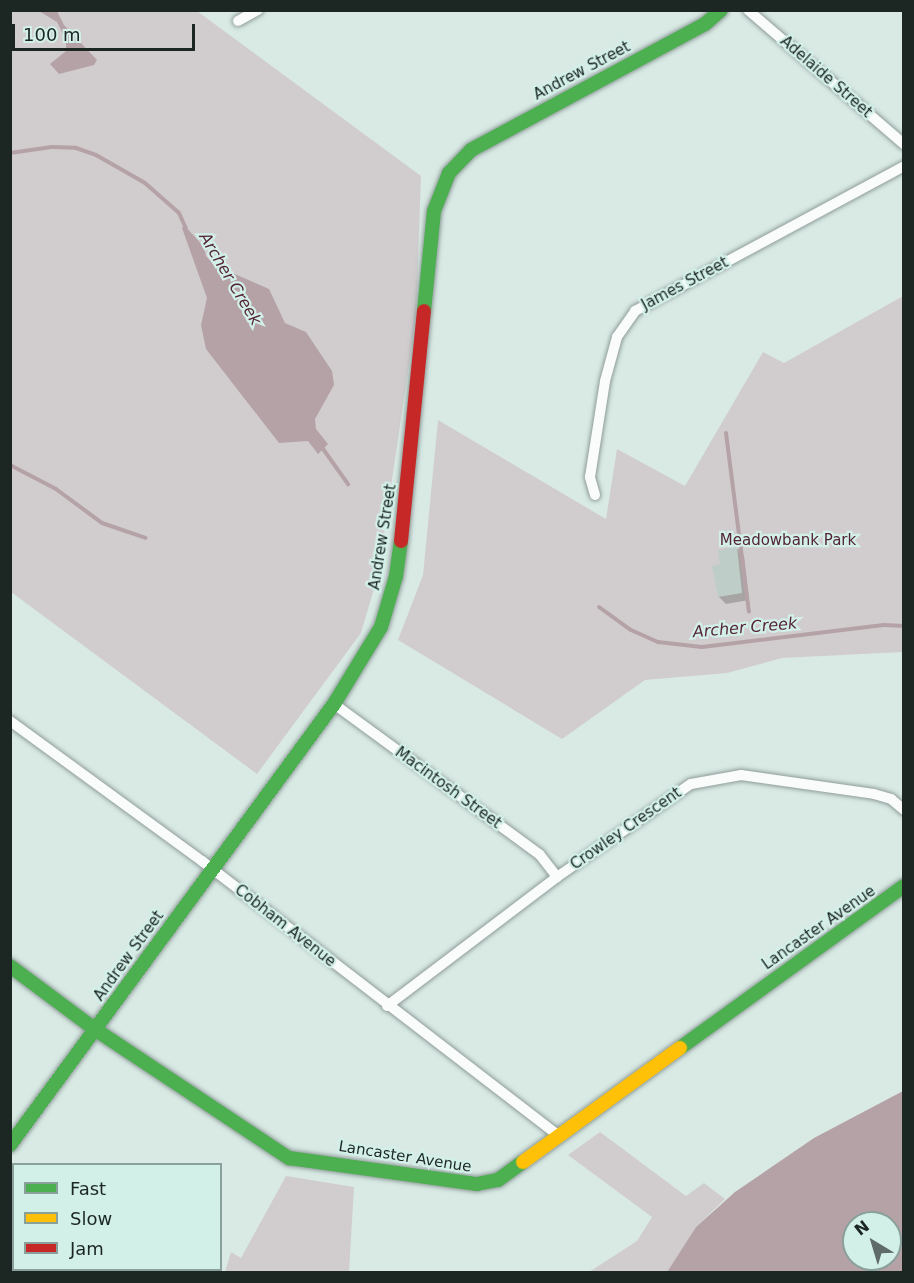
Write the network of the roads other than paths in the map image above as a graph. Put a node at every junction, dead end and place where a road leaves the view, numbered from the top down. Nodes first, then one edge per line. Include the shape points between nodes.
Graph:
1 (258, 10) edge
2 (721, 10) edge
3 (748, 10) edge
4 (238, 21) dead end
5 (903, 144) edge
6 (903, 166) edge
7 (595, 495) dead end
8 (334, 704) junction
9 (10, 721) edge
10 (903, 810) edge
11 (212, 869) junction
12 (557, 877) junction
13 (903, 886) edge
14 (10, 966) edge
15 (387, 1006) junction
16 (96, 1030) junction
17 (558, 1135) junction
18 (10, 1145) edge

1 - 4 street
2 - 8 main road, Andrew Street via 705,24 471,150 449,173 434,211 396,576 373,643
3 - 5 street, Adelaide Street
6 - 7 street, James Street via 635,311 617,337 605,381 590,477
8 - 11 main road, Andrew Street
8 - 12 street, Macintosh Street via 540,855
9 - 11 street, Cobham Avenue
10 - 12 street, Crowley Crescent via 891,799 874,794 741,775 712,778 691,784
11 - 15 street, Cobham Avenue
11 - 16 main road, Andrew Street
12 - 15 street, Crowley Crescent
13 - 17 main road, Lancaster Avenue
14 - 16 main road, Lancaster Avenue
15 - 17 street, Cobham Avenue
16 - 17 main road, Lancaster Avenue via 289,1158 477,1184 498,1180
16 - 18 main road, Andrew Street

